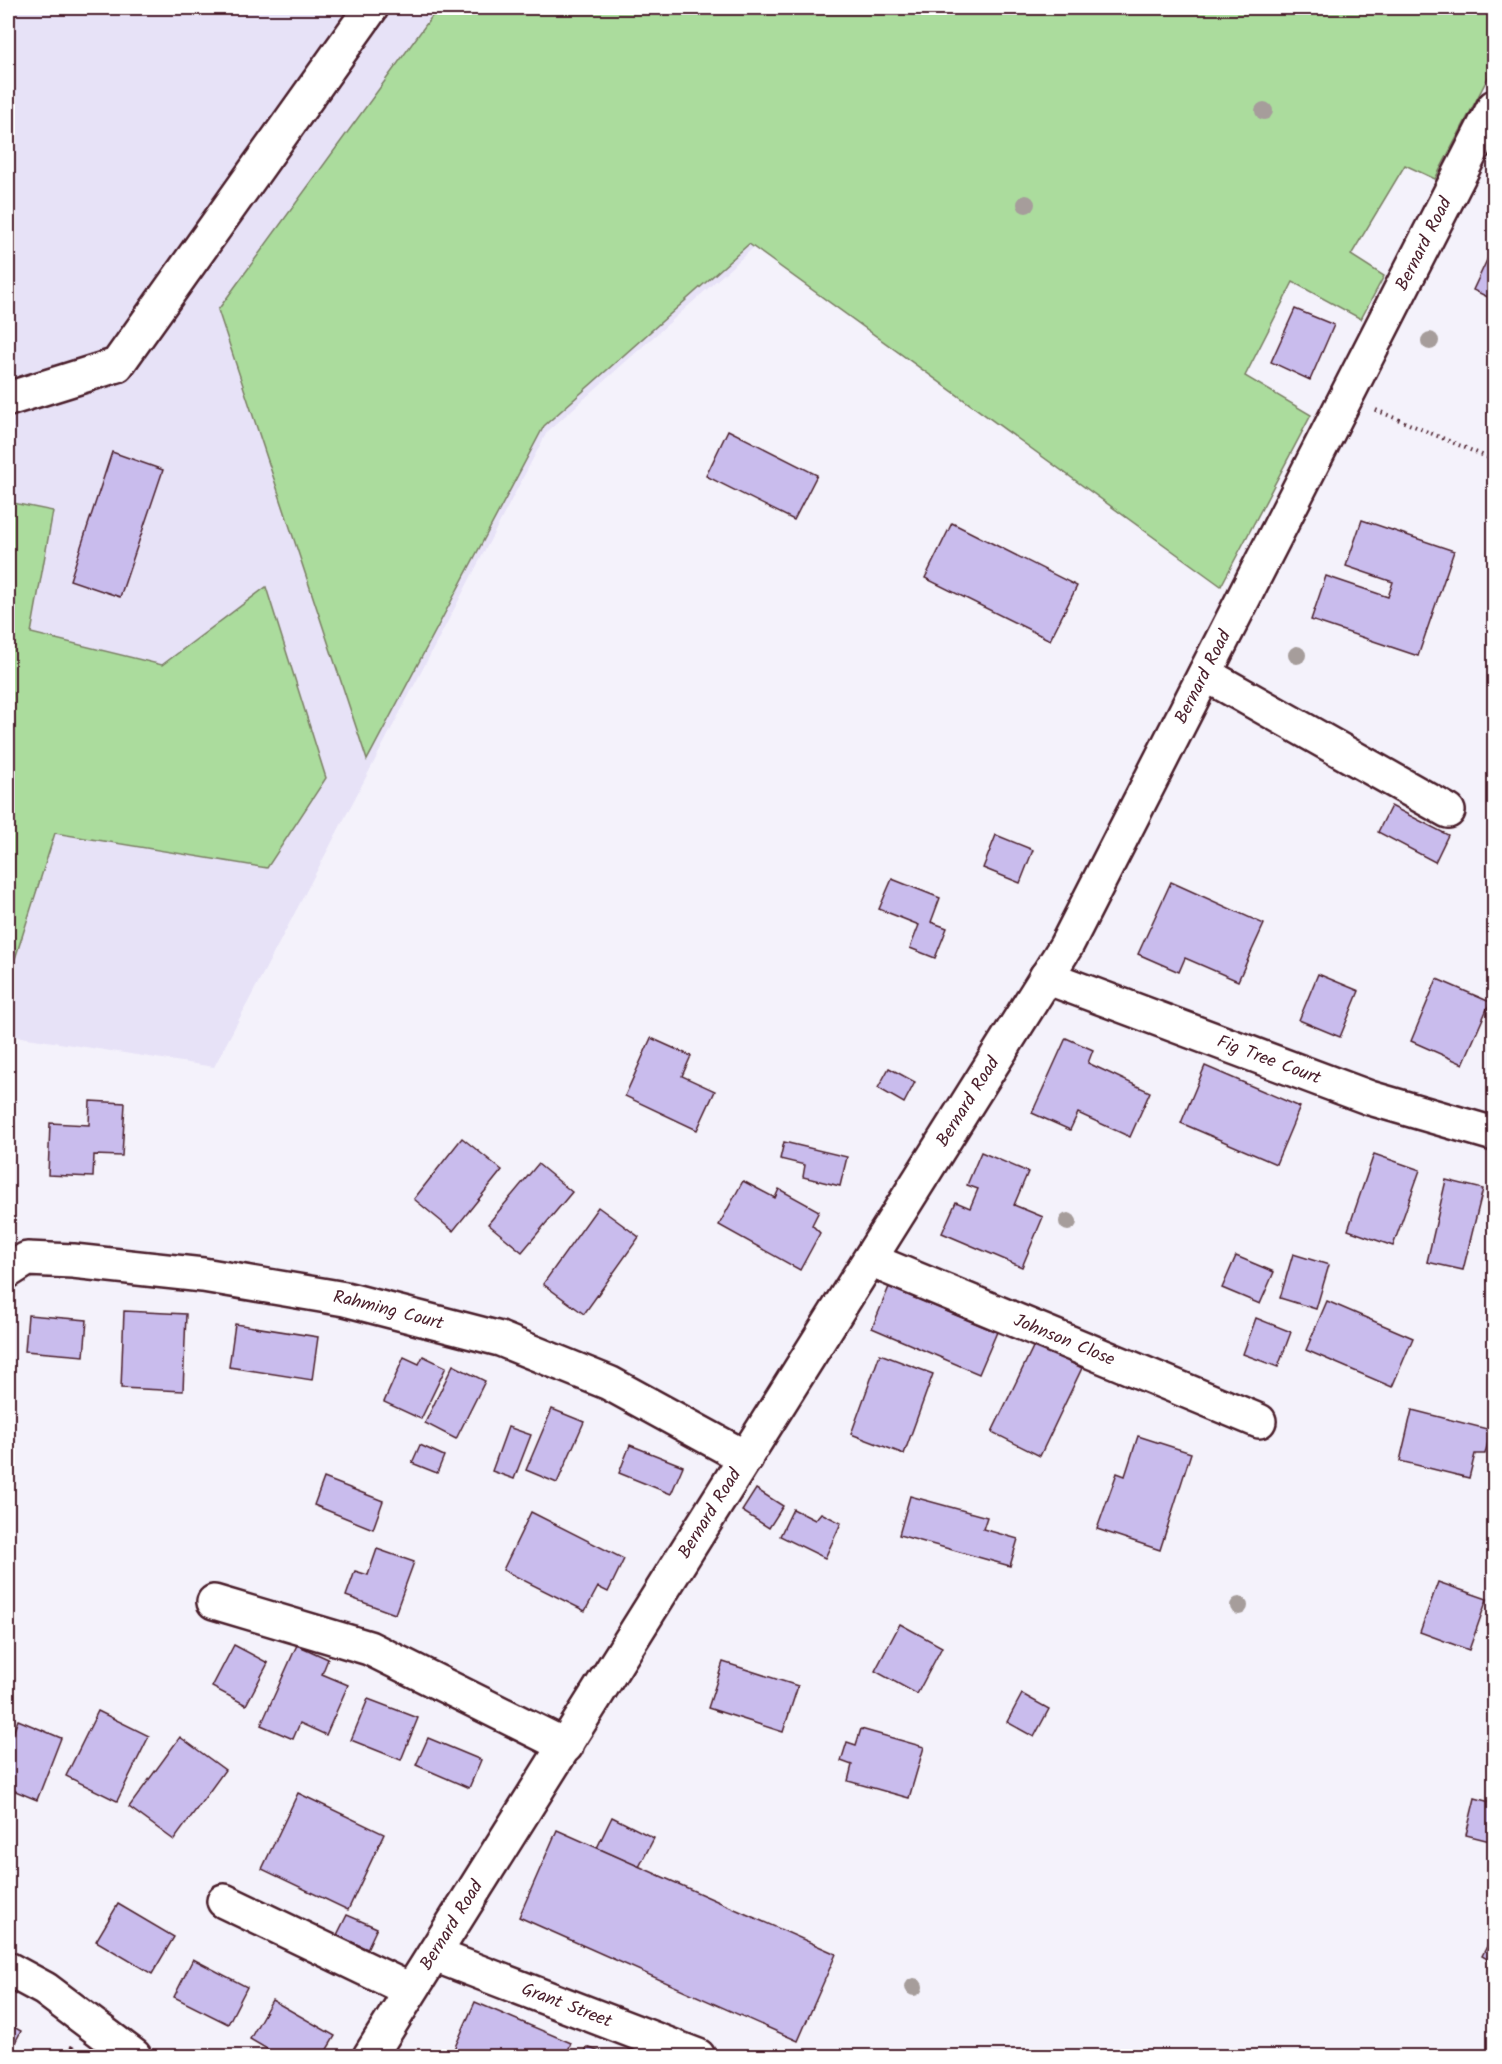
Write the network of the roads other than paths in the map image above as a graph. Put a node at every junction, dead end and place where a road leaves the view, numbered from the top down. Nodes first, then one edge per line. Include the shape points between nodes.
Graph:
1 (371, 8) edge
2 (1494, 107) edge
3 (8, 399) edge
4 (1205, 674) junction
5 (1448, 811) dead end
6 (1046, 977) junction
7 (1494, 1134) edge
8 (870, 1260) junction
9 (8, 1271) edge
10 (1259, 1422) dead end
11 (746, 1458) junction
12 (214, 1602) dead end
13 (566, 1746) junction
14 (224, 1901) dead end
15 (435, 1955) junction
16 (8, 1969) edge
17 (410, 1990) junction
18 (134, 2056) edge
19 (370, 2056) edge
20 (698, 2056) edge

1 - 3 street via 117,365
2 - 4 street, Bernard Road
4 - 5 street
4 - 6 street, Bernard Road via 1066,946
6 - 7 street, Fig Tree Court via 1370,1098
6 - 8 street, Bernard Road
8 - 10 street, Johnson Close
8 - 11 street, Bernard Road
9 - 11 street, Rahming Court via 27,1259 73,1262 203,1275 345,1299 500,1339 609,1383
11 - 13 street, Bernard Road
12 - 13 street via 369,1648
13 - 15 street, Bernard Road
14 - 17 street
15 - 17 street, Bernard Road
15 - 20 street, Grant Street
16 - 18 street via 45,1989
17 - 19 street, Bernard Road

